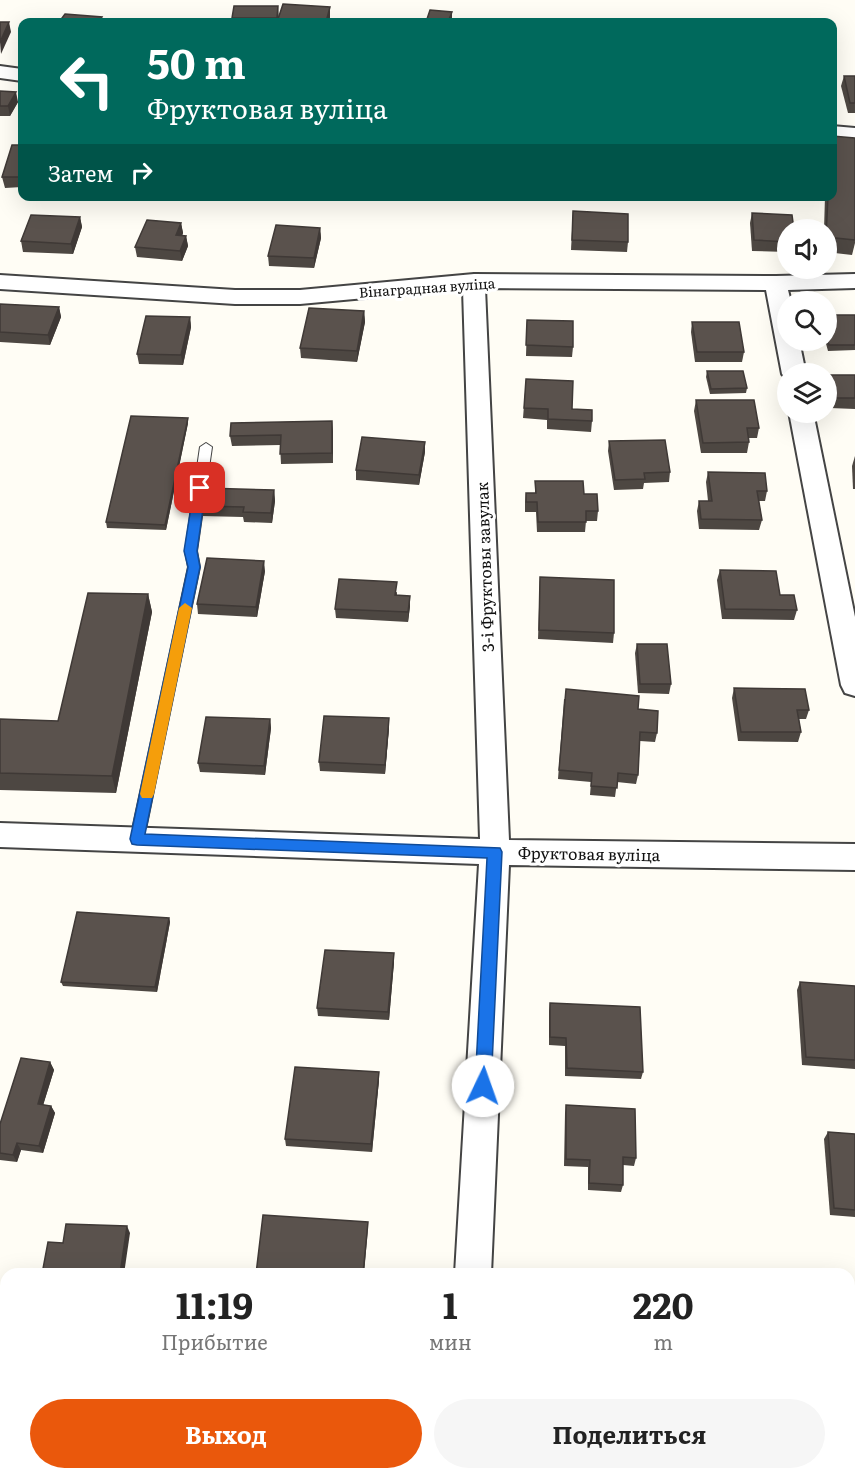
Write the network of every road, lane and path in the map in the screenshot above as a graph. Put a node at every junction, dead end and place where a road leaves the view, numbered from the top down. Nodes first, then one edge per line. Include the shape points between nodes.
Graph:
1 (0, 72) edge
2 (18, 74) edge
3 (837, 132) edge
4 (855, 134) edge
5 (474, 281) junction
6 (855, 281) edge
7 (0, 282) edge
8 (776, 283) junction
9 (792, 363) edge
10 (803, 423) edge
11 (206, 447) dead end
12 (855, 685) edge
13 (0, 835) edge
14 (137, 839) junction
15 (495, 852) junction
16 (855, 857) edge
17 (473, 1268) edge

1 - 2 street
3 - 4 street
5 - 7 street, Вінаградная вуліца via 300,297 97,290
5 - 8 street, Вінаградная вуліца
5 - 15 street, 3-і Фруктовы завулак
6 - 8 street, Вінаградная вуліца
8 - 9 street
10 - 12 street
11 - 14 lane via 191,551 194,567
13 - 14 street, Фруктовая вуліца
14 - 15 street, Фруктовая вуліца
15 - 16 street, Фруктовая вуліца
15 - 17 street, 3-і Фруктовы завулак

